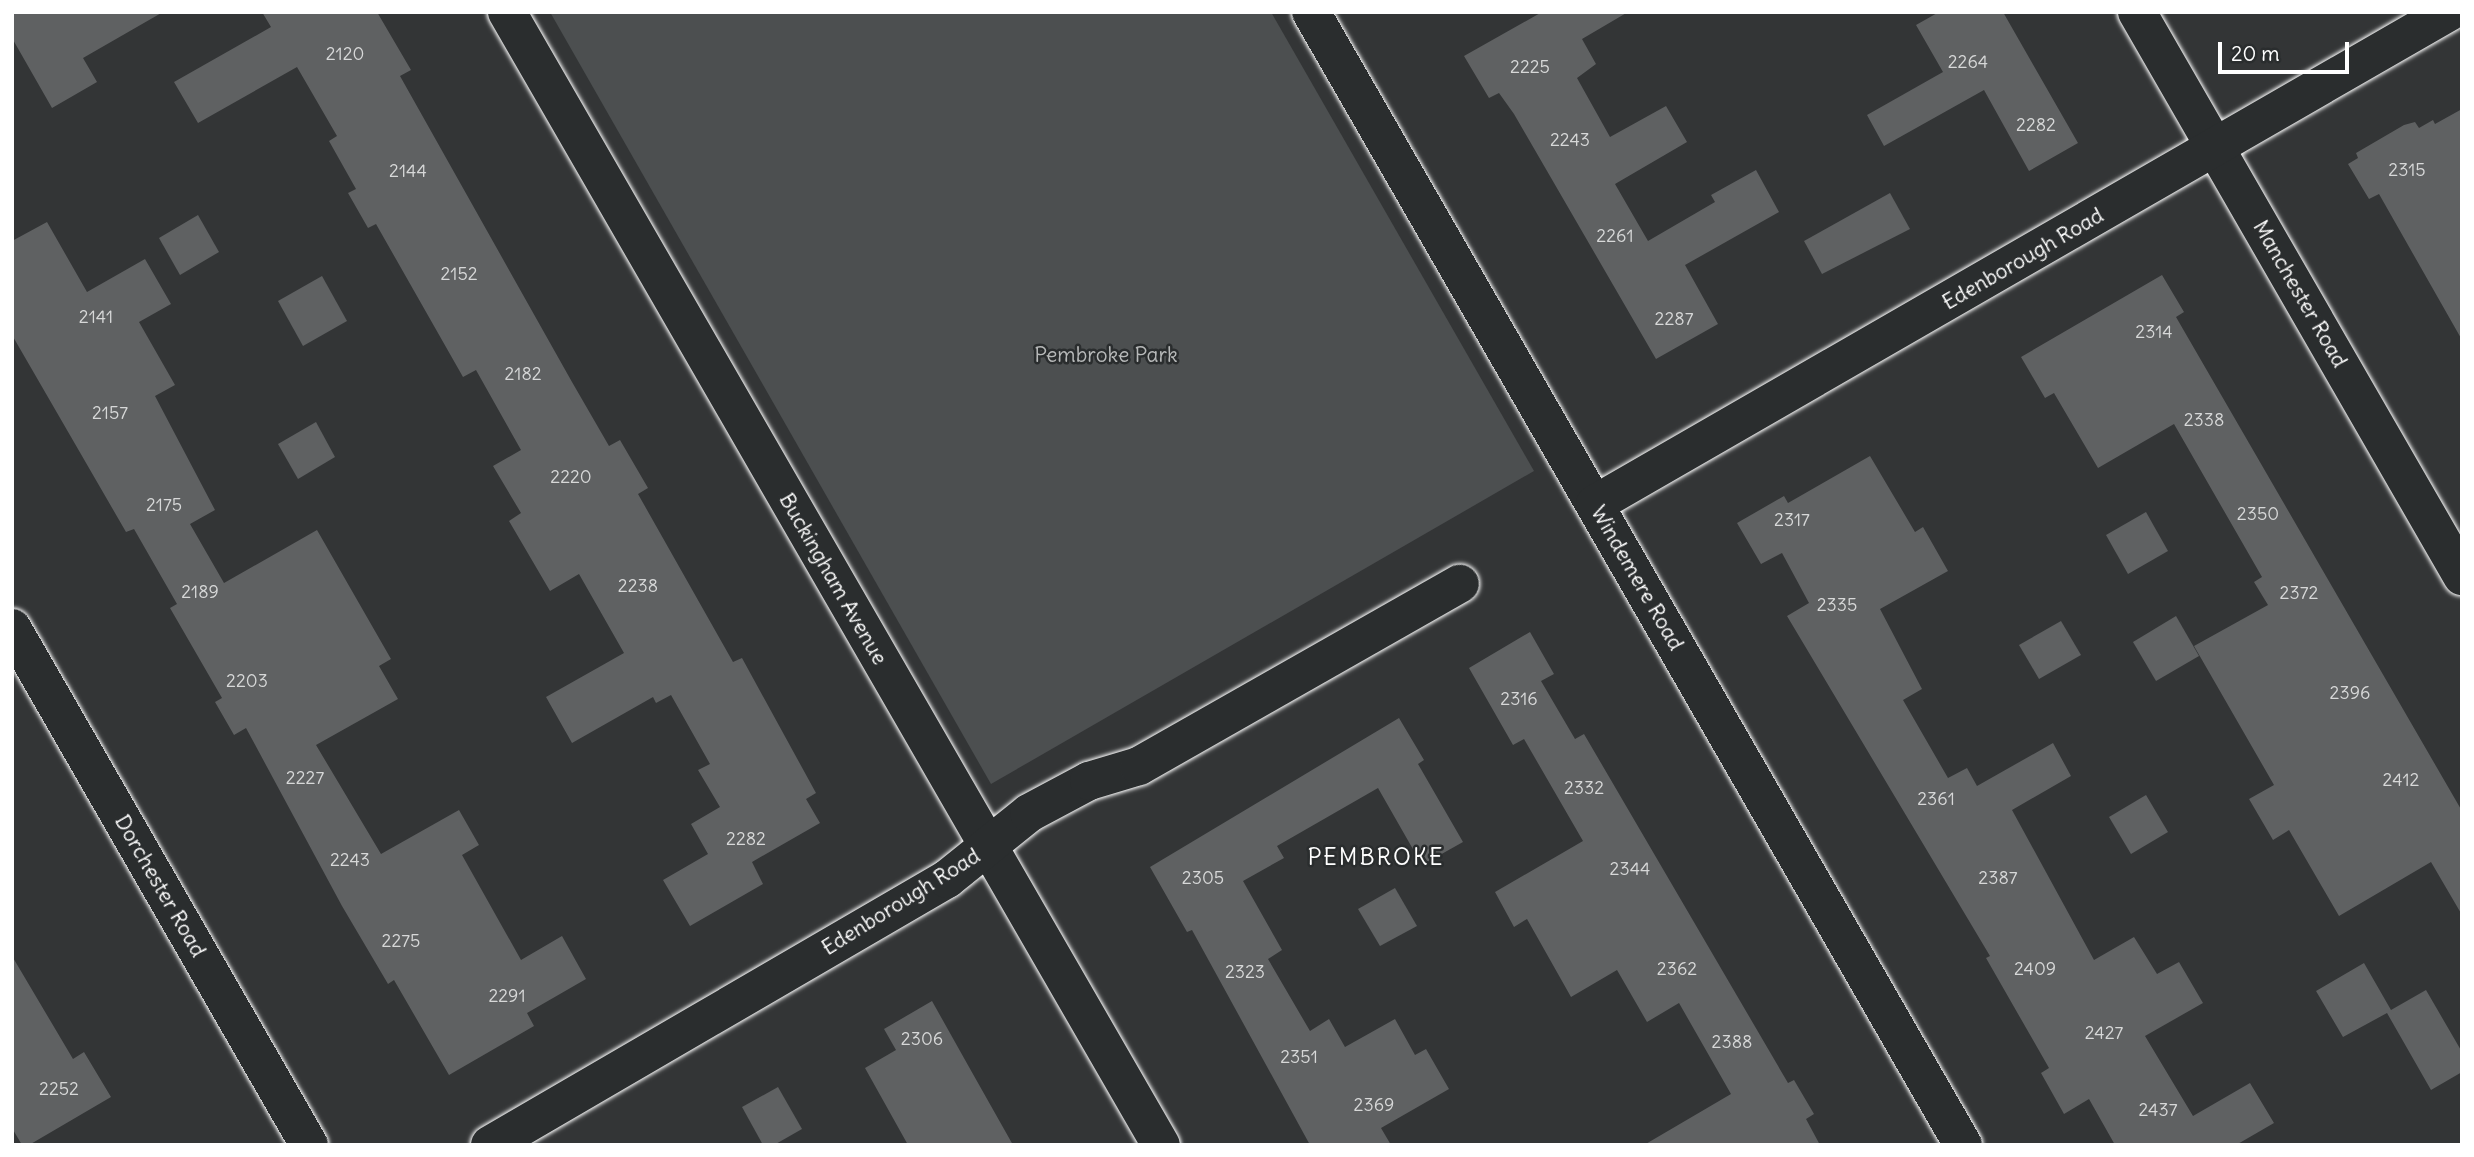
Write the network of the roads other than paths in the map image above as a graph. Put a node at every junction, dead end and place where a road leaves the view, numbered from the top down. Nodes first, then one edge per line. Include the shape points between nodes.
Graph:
1 (507, 12) edge
2 (1311, 12) edge
3 (2137, 12) edge
4 (2449, 12) edge
5 (2216, 148) junction
6 (1595, 504) junction
7 (2462, 576) edge
8 (1460, 584) dead end
9 (12, 628) edge
10 (988, 848) junction
11 (309, 1145) edge
12 (490, 1145) edge
13 (1161, 1145) edge
14 (1963, 1145) edge

1 - 10 street, Buckingham Avenue
2 - 6 street, Windemere Road
3 - 5 street, Manchester Road
4 - 5 street, Edenborough Road
5 - 6 street, Edenborough Road
5 - 7 street, Manchester Road
6 - 14 street, Windemere Road
8 - 10 street, Edenborough Road via 1139,766 1089,781 1029,813
9 - 11 street, Dorchester Road
10 - 12 street, Edenborough Road via 947,879
10 - 13 street, Buckingham Avenue

